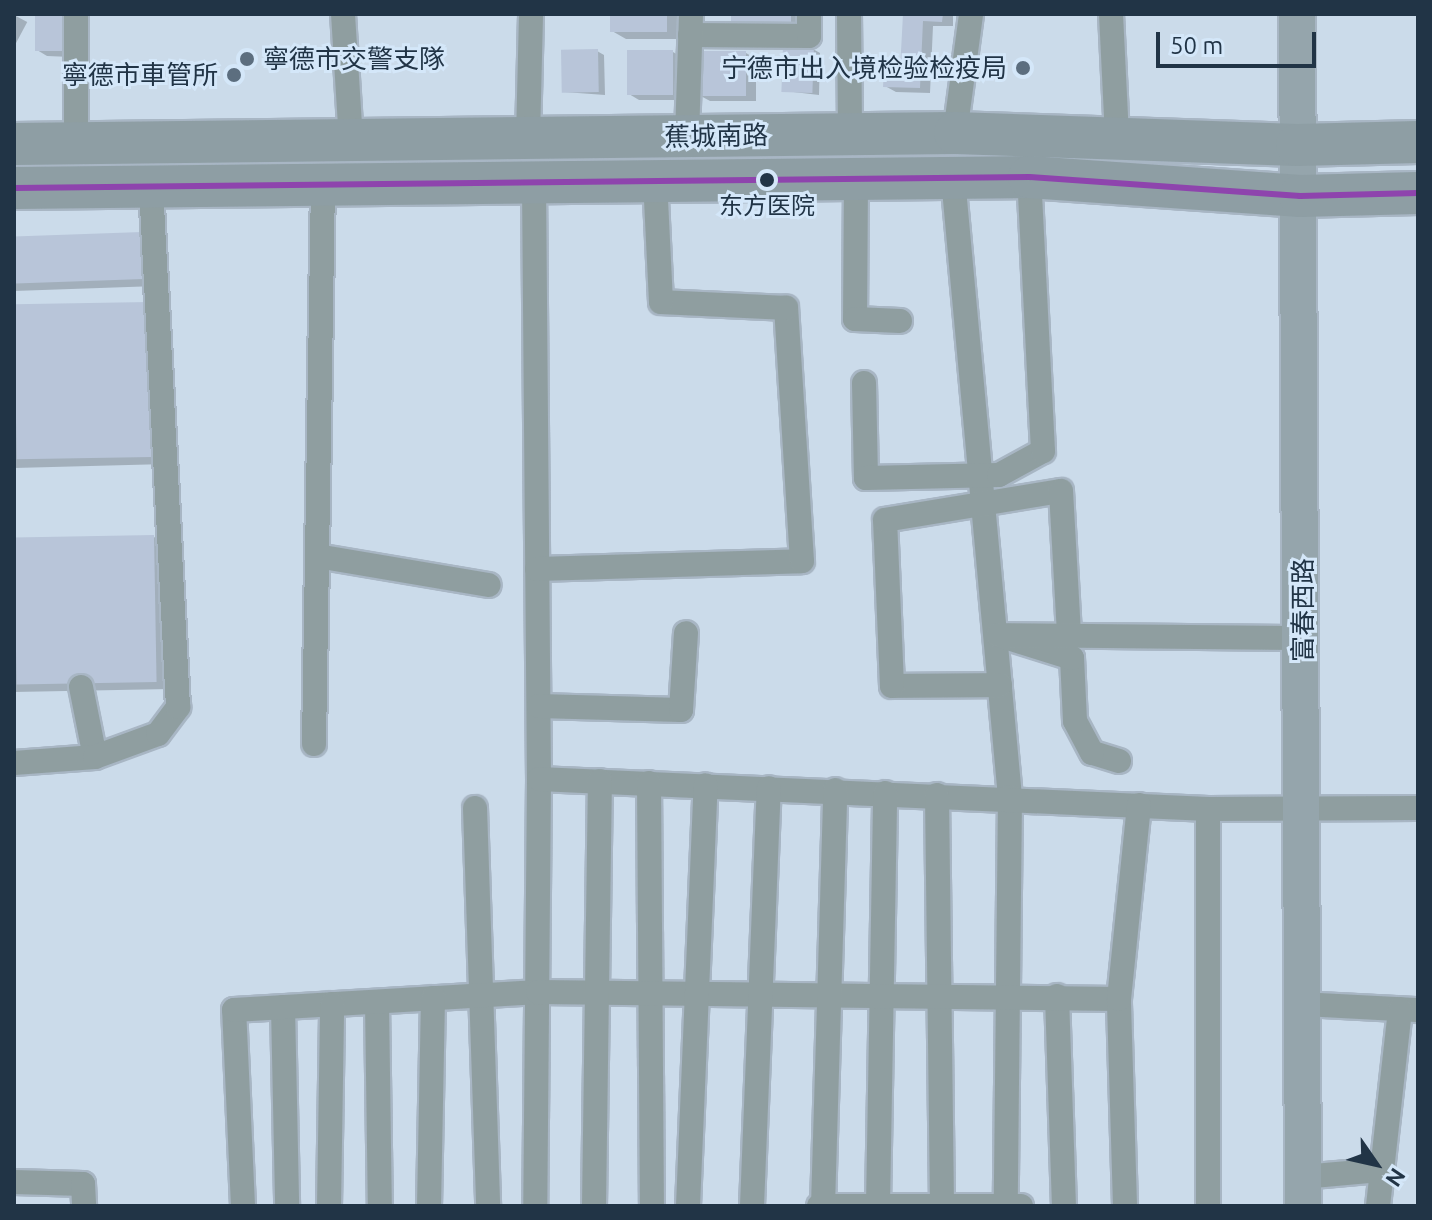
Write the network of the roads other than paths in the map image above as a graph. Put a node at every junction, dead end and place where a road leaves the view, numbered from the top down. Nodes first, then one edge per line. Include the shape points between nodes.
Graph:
1 (76, 14) edge
2 (343, 14) edge
3 (531, 14) edge
4 (809, 14) edge
5 (849, 14) edge
6 (971, 14) edge
7 (1111, 14) edge
8 (1297, 14) edge
9 (691, 25) edge
10 (955, 133) junction
11 (850, 135) junction
12 (687, 136) junction
13 (1117, 137) junction
14 (528, 138) junction
15 (351, 140) junction
16 (1418, 142) edge
17 (76, 143) junction
18 (14, 144) edge
19 (1297, 145) junction
20 (1029, 177) junction
21 (953, 178) junction
22 (856, 179) junction
23 (655, 181) junction
24 (534, 183) junction
25 (323, 185) junction
26 (151, 187) junction
27 (14, 188) edge
28 (1418, 193) edge
29 (1300, 196) junction
30 (900, 321) dead end
31 (864, 383) dead end
32 (980, 474) junction
33 (983, 502) junction
34 (317, 556) junction
35 (537, 569) junction
36 (489, 585) dead end
37 (686, 633) dead end
38 (998, 635) junction
39 (1069, 636) junction
40 (1304, 638) junction
41 (1000, 685) junction
42 (81, 687) dead end
43 (539, 706) junction
44 (314, 744) dead end
45 (95, 757) junction
46 (1119, 761) dead end
47 (14, 763) edge
48 (539, 779) junction
49 (600, 781) junction
50 (649, 783) junction
51 (706, 785) junction
52 (769, 788) junction
53 (835, 790) junction
54 (885, 793) junction
55 (937, 795) junction
56 (1010, 797) junction
57 (1139, 805) junction
58 (475, 808) dead end
59 (1418, 808) edge
60 (1208, 809) junction
61 (1303, 809) junction
62 (538, 992) junction
63 (598, 993) junction
64 (647, 993) junction
65 (699, 993) junction
66 (761, 993) junction
67 (829, 994) junction
68 (882, 994) junction
69 (941, 994) junction
70 (1008, 994) junction
71 (482, 996) junction
72 (1057, 996) junction
73 (433, 998) junction
74 (1119, 999) junction
75 (377, 1002) junction
76 (332, 1004) junction
77 (1302, 1004) junction
78 (283, 1007) junction
79 (1409, 1010) edge
80 (1382, 1170) junction
81 (14, 1182) edge
82 (1303, 1192) edge
83 (878, 1205) edge
84 (942, 1205) edge
85 (973, 1205) edge
86 (84, 1206) edge
87 (243, 1206) edge
88 (287, 1206) edge
89 (329, 1206) edge
90 (380, 1206) edge
91 (429, 1206) edge
92 (488, 1206) edge
93 (535, 1206) edge
94 (594, 1206) edge
95 (652, 1206) edge
96 (688, 1206) edge
97 (752, 1206) edge
98 (821, 1206) edge
99 (1006, 1206) edge
100 (1021, 1206) edge
101 (1064, 1206) edge
102 (1125, 1206) edge
103 (1208, 1206) edge
104 (1378, 1206) edge

1 - 17 street
2 - 15 street
3 - 14 street
4 - 9 street via 809,36
5 - 11 street
6 - 10 street
7 - 13 street
8 - 19 main road, 富春西路
9 - 12 street
10 - 11 highway, 蕉城南路
10 - 13 highway, 蕉城南路
11 - 12 highway, 蕉城南路
12 - 14 highway, 蕉城南路
13 - 19 highway, 蕉城南路
14 - 15 highway, 蕉城南路
15 - 17 highway, 蕉城南路
16 - 19 highway, 蕉城南路
17 - 18 highway, 蕉城南路
19 - 29 main road, 富春西路
20 - 21 highway, 蕉城南路
20 - 29 highway, 蕉城南路
20 - 32 street via 1043,451 999,475
21 - 22 highway, 蕉城南路
21 - 32 street
22 - 23 highway, 蕉城南路
22 - 30 street via 855,319
23 - 24 highway, 蕉城南路
23 - 35 street via 661,302 786,308 802,561
24 - 25 highway, 蕉城南路
24 - 35 street
25 - 26 highway, 蕉城南路
25 - 34 street
26 - 27 highway, 蕉城南路
26 - 45 street via 178,707 158,734
28 - 29 highway, 蕉城南路
29 - 40 main road, 富春西路
31 - 32 street via 866,478
32 - 33 street
33 - 38 street
33 - 39 street via 1061,491
33 - 41 street via 885,520 892,686
34 - 36 street
34 - 44 street
35 - 43 street
37 - 43 street via 681,710
38 - 39 street
38 - 41 street
38 - 46 street via 1072,658 1075,721 1092,753
39 - 40 street
40 - 61 main road, 富春西路
41 - 56 street
42 - 45 street
43 - 48 street
45 - 47 street
48 - 49 street
48 - 62 street
49 - 50 street
49 - 63 street
50 - 51 street
50 - 64 street
51 - 52 street
51 - 65 street
52 - 53 street
52 - 66 street
53 - 54 street
53 - 67 street
54 - 55 street
54 - 68 street
55 - 56 street
55 - 69 street
56 - 57 street
56 - 70 street
57 - 60 street
57 - 74 street
58 - 71 street
59 - 61 street
60 - 61 street
60 - 103 street
61 - 77 main road, 富春西路
62 - 63 street
62 - 71 street
62 - 93 street
63 - 64 street
63 - 94 street
64 - 65 street
64 - 95 street
65 - 66 street
65 - 96 street
66 - 67 street
66 - 97 street
67 - 68 street
67 - 98 street
68 - 69 street
68 - 83 street
69 - 70 street
69 - 84 street
70 - 72 street
70 - 99 street
71 - 73 street
71 - 92 street
72 - 74 street
72 - 101 street
73 - 75 street
73 - 91 street
74 - 102 street
75 - 76 street
75 - 90 street
76 - 78 street
76 - 89 street
77 - 79 street
77 - 82 main road, 富春西路
78 - 87 street via 234,1010
78 - 88 street
79 - 80 street
80 - 82 street
80 - 104 street
81 - 86 street via 83,1184
83 - 84 street
83 - 98 street
84 - 85 street
85 - 99 street
99 - 100 street

